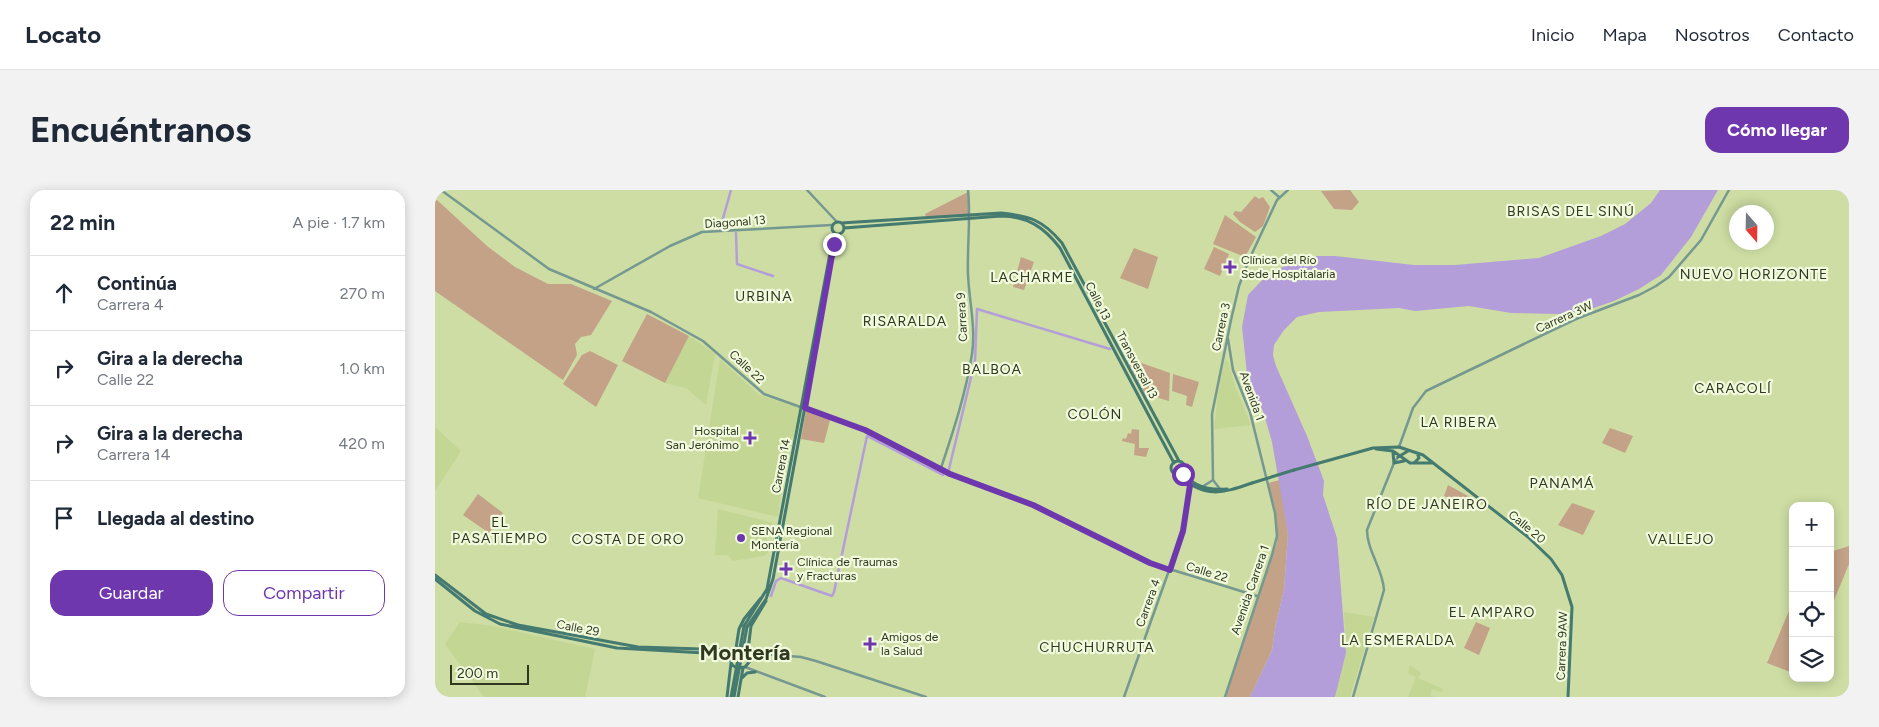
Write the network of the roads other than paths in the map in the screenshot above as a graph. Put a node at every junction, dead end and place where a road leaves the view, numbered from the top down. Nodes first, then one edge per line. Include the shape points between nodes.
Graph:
1 (441, 190) edge
2 (807, 190) edge
3 (968, 190) edge
4 (1271, 190) edge
5 (1288, 190) edge
6 (1729, 190) edge
7 (1279, 196) junction
8 (970, 217) junction
9 (836, 223) junction
10 (1047, 227) joint
11 (844, 228) junction
12 (835, 233) junction
13 (599, 290) junction
14 (1228, 339) junction
15 (1231, 359) junction
16 (1223, 360) junction
17 (803, 407) junction
18 (1399, 447) junction
19 (1411, 450) junction
20 (1361, 451) junction
21 (1393, 451) junction
22 (1416, 452) junction
23 (1399, 457) junction
24 (1261, 458) joint
25 (1179, 461) junction
26 (1405, 461) junction
27 (1174, 463) junction
28 (1394, 463) junction
29 (1435, 463) junction
30 (1413, 464) junction
31 (941, 468) junction
32 (1185, 471) junction
33 (1179, 476) junction
34 (1213, 480) junction
35 (1190, 485) junction
36 (1201, 487) junction
37 (1235, 489) junction
38 (1222, 490) junction
39 (1170, 570) junction
40 (435, 574) edge
41 (435, 579) edge
42 (766, 593) junction
43 (1257, 596) junction
44 (1570, 597) joint
45 (766, 599) junction
46 (746, 626) junction
47 (734, 649) junction
48 (749, 652) junction
49 (730, 661) junction
50 (744, 667) junction
51 (755, 672) junction
52 (741, 679) junction
53 (727, 697) edge
54 (734, 697) edge
55 (825, 697) edge
56 (926, 697) edge
57 (1124, 697) edge
58 (1225, 697) edge
59 (1353, 697) edge
60 (1568, 697) edge

1 - 13 street, Diagonal 13 via 547,268
2 - 9 street
3 - 8 street, Carrera 9
4 - 7 street
5 - 7 street
6 - 18 street, Carrera 3W via 1701,240 1669,277 1639,296 1576,319 1426,391 1413,408
7 - 14 street, Carrera 3 via 1239,286
8 - 9 main road, Calle 13
8 - 10 main road, Calle 13 via 1001,213 1025,216
8 - 11 main road, Calle 13
8 - 27 main road, Calle 13 via 1020,218 1037,225 1052,237
8 - 31 street, Carrera 9 via 968,275 972,352
9 - 11 main road
9 - 12 main road
9 - 13 street, Diagonal 13 via 702,232 670,246
10 - 25 main road, Transversal 13 via 1062,243
11 - 12 main road via 842,232
12 - 17 main road, Carrera 14
13 - 17 street, Calle 22 via 677,326 718,353 759,391
14 - 15 street, Avenida 1
14 - 16 street, Carrera 3
15 - 16 street
15 - 24 street, Avenida 1 via 1250,412
16 - 34 street, Carrera 3 via 1212,414
17 - 31 street, Calle 22 via 865,430
17 - 42 main road, Carrera 14
17 - 45 main road, Carrera 14 via 773,580
18 - 19 main road, Calle 20
18 - 20 main road, Calle 20
19 - 22 main road, Calle 20
19 - 23 main road
20 - 21 main road, Calle 20
20 - 37 main road, Calle 20, bridge
21 - 23 main road
21 - 28 main road
22 - 29 main road, Calle 20
22 - 30 main road via 1419,460
23 - 26 main road
23 - 28 street
24 - 43 street, Avenida Carrera 1 via 1277,532
25 - 27 main road
25 - 32 main road via 1185,464
26 - 28 main road
26 - 30 main road
27 - 33 main road via 1171,471
28 - 59 street via 1367,530 1384,590
29 - 30 main road
29 - 44 main road, Calle 20 via 1551,559 1562,575
31 - 39 street, Calle 22 via 1033,505
32 - 33 main road
32 - 36 main road via 1190,480
33 - 35 main road
34 - 36 street
34 - 38 street
35 - 37 main road via 1211,493
35 - 39 street, Carrera 4 via 1183,531
36 - 38 main road
37 - 38 main road
39 - 43 street, Calle 22
39 - 57 street, Carrera 4
40 - 47 main road, Calle 29 via 486,614 518,625 638,647
41 - 49 main road, Calle 29 via 475,611 500,624 617,648 722,654
42 - 46 main road, Carrera 14
42 - 47 main road via 741,623
43 - 58 street, Avenida Carrera 1
44 - 60 main road, Carrera 9AW via 1573,621
45 - 46 main road, Carrera 14
45 - 48 main road via 765,606 751,626 747,643
46 - 54 main road, Carrera 14, bridge
47 - 48 main road via 741,647
47 - 49 main road
48 - 50 main road via 750,661
48 - 56 street via 808,659
49 - 50 main road via 735,666
49 - 53 main road
50 - 51 street
50 - 52 main road
51 - 52 main road via 747,673
51 - 55 street
52 - 54 main road

